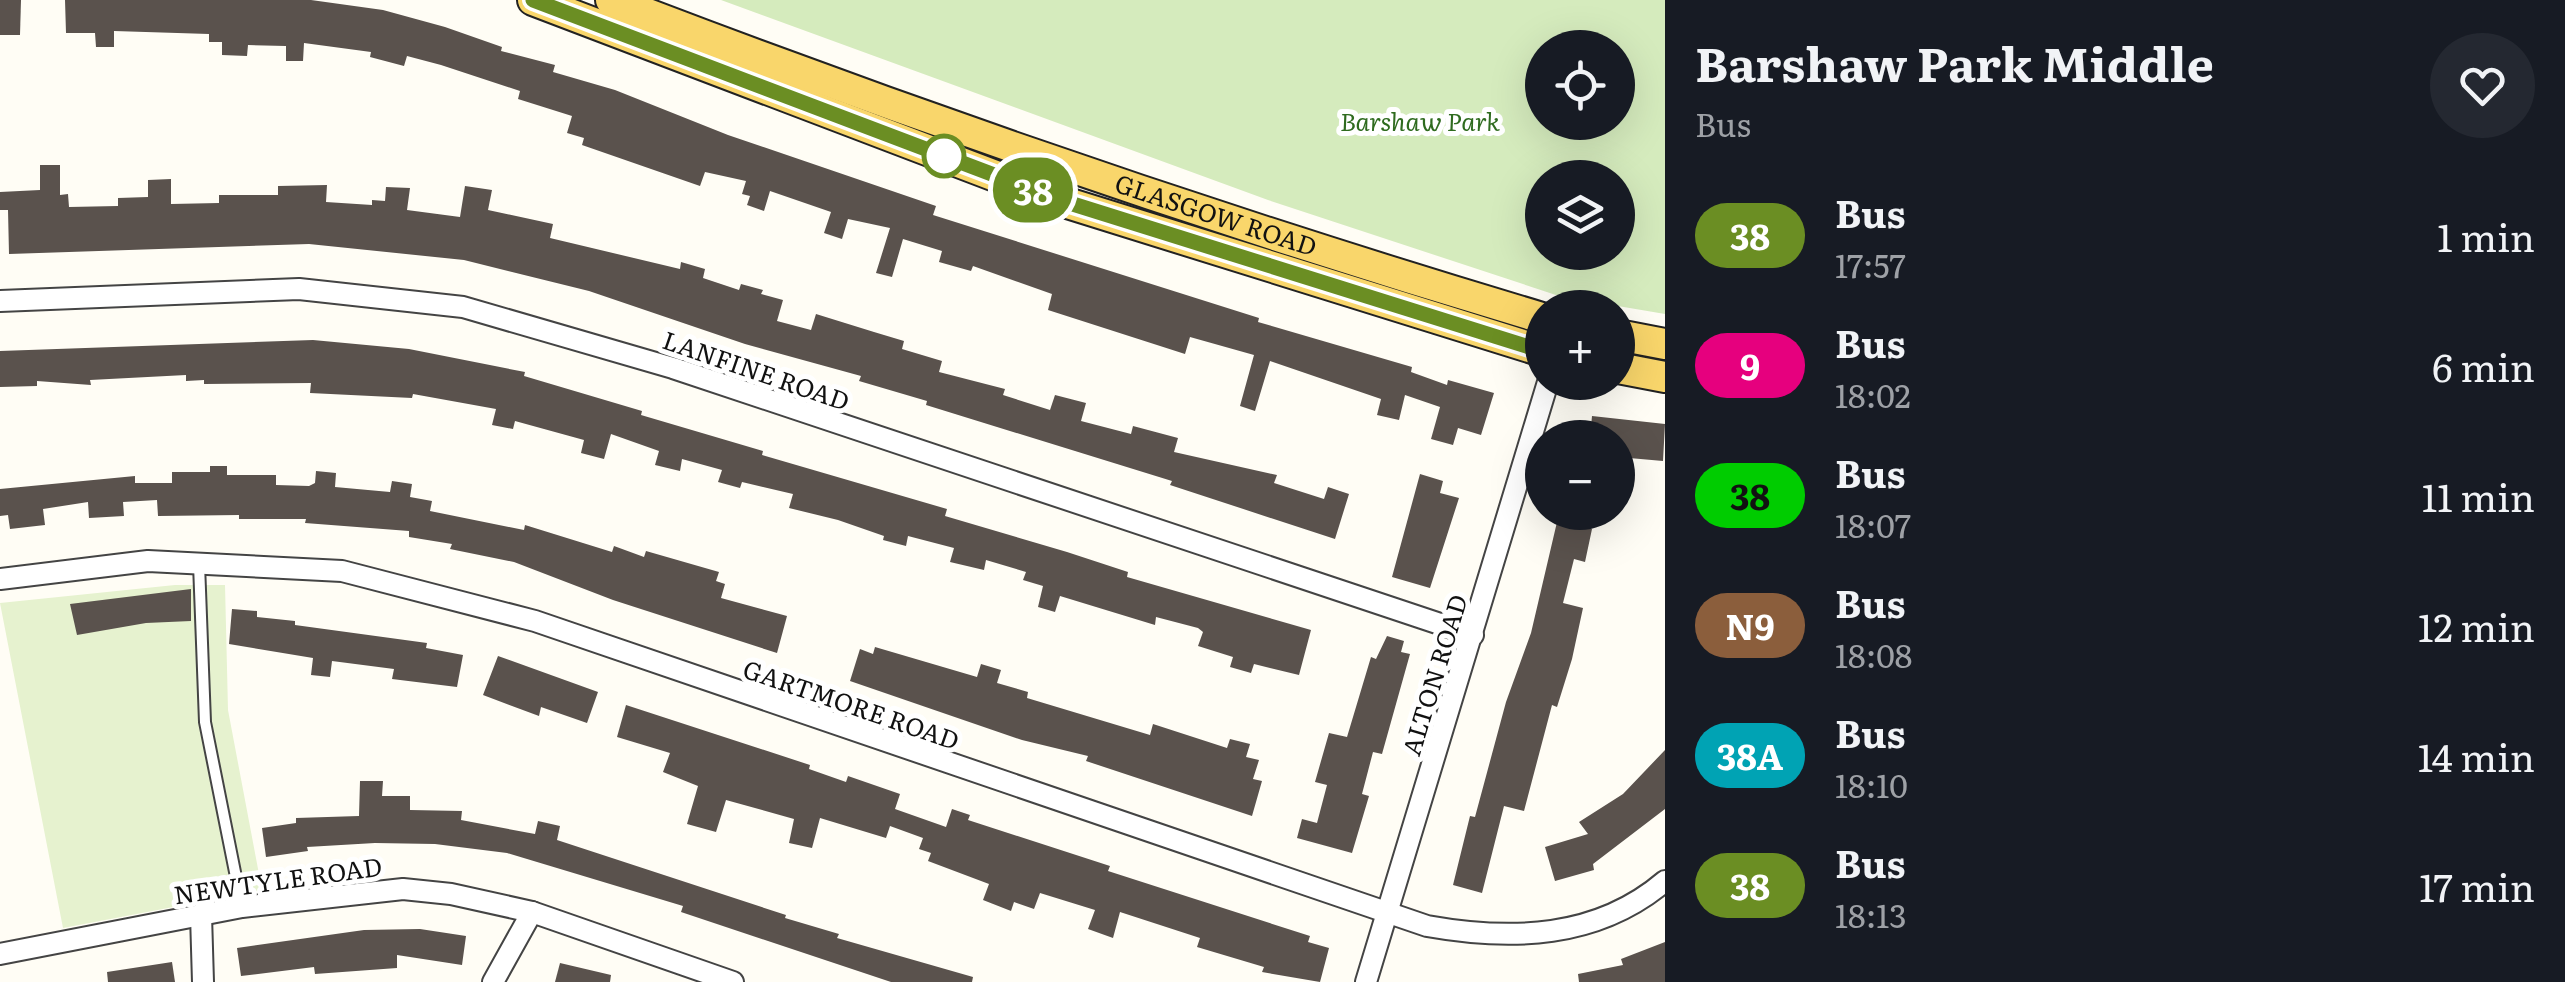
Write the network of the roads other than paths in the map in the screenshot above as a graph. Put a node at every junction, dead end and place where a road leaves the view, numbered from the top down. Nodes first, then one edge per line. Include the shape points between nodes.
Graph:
1 (533, 0) edge
2 (611, 0) edge
3 (578, 8) edge
4 (0, 301) edge
5 (1525, 313) edge
6 (1635, 338) edge
7 (1665, 344) edge
8 (1525, 346) edge
9 (1635, 371) edge
10 (1665, 377) edge
11 (1543, 400) edge
12 (199, 563) junction
13 (0, 579) edge
14 (1473, 634) junction
15 (1665, 881) edge
16 (242, 907) junction
17 (532, 912) junction
18 (1388, 914) junction
19 (201, 915) junction
20 (0, 954) edge
21 (203, 982) edge
22 (492, 982) edge
23 (732, 982) edge
24 (1366, 982) edge

1 - 3 main road, GLASGOW ROAD
2 - 5 main road, GLASGOW ROAD via 1148,196
3 - 8 main road, GLASGOW ROAD via 1060,200
4 - 14 street, LANFINE ROAD via 300,289 463,307 673,368
6 - 7 main road
9 - 10 main road
11 - 14 street, ALTON ROAD
12 - 13 street, GARTMORE ROAD via 148,562
12 - 16 lane via 205,722
12 - 18 street, GARTMORE ROAD via 342,571 535,621
14 - 18 street, ALTON ROAD
15 - 18 street, GARTMORE ROAD via 1611,914 1565,931 1471,934
16 - 17 street, NEWTYLE ROAD via 403,889
16 - 19 street, NEWTYLE ROAD
17 - 22 street
17 - 23 street, NEWTYLE ROAD
18 - 24 street, ALTON ROAD
19 - 20 street, NEWTYLE ROAD
19 - 21 street

